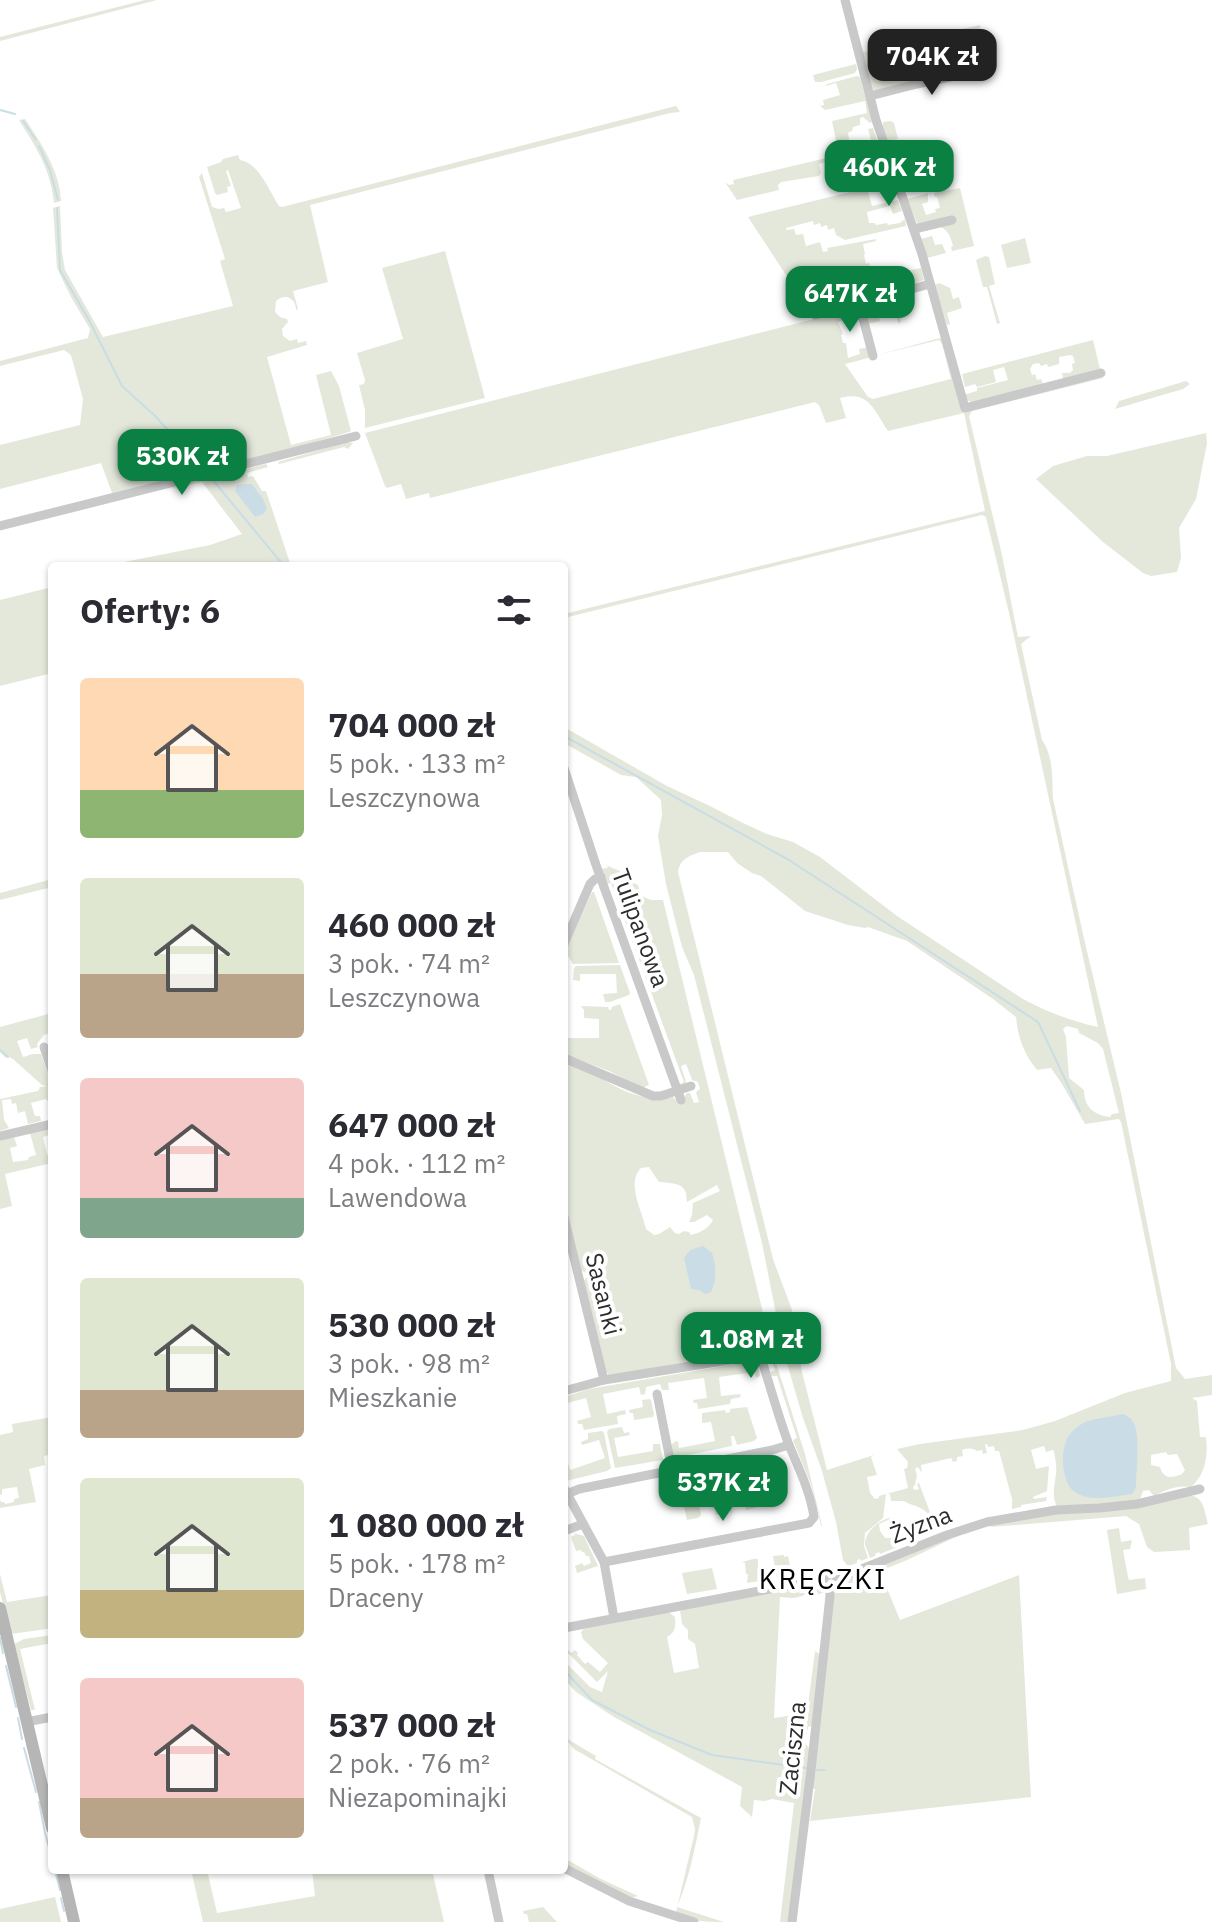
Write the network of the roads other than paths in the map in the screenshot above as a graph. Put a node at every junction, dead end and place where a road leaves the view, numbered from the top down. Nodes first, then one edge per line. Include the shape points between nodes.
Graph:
1 (845, 0) edge
2 (987, 69) dead end
3 (870, 96) junction
4 (952, 220) dead end
5 (914, 229) junction
6 (930, 284) junction
7 (859, 303) junction
8 (815, 315) dead end
9 (873, 356) dead end
10 (1101, 373) dead end
11 (356, 436) dead end
12 (0, 526) edge
13 (568, 780) edge
14 (601, 877) junction
15 (568, 935) edge
16 (44, 1047) dead end
17 (48, 1059) edge
18 (568, 1060) edge
19 (691, 1086) dead end
20 (679, 1096) junction
21 (48, 1125) edge
22 (0, 1136) edge
23 (568, 1229) edge
24 (604, 1380) junction
25 (568, 1390) edge
26 (657, 1394) dead end
27 (789, 1445) junction
28 (672, 1470) junction
29 (1200, 1489) dead end
30 (568, 1491) edge
31 (568, 1495) edge
32 (583, 1524) junction
33 (568, 1530) edge
34 (604, 1562) junction
35 (829, 1578) junction
36 (0, 1608) edge
37 (614, 1618) junction
38 (568, 1627) edge
39 (48, 1718) edge
40 (26, 1722) junction
41 (48, 1812) edge
42 (568, 1870) edge
43 (63, 1874) edge
44 (489, 1874) edge
45 (668, 1919) edge
46 (74, 1922) edge
47 (499, 1922) edge
48 (694, 1922) edge
49 (792, 1922) edge

1 - 3 street
2 - 3 street
3 - 5 street
4 - 5 street
5 - 6 street
6 - 7 street
6 - 10 street via 965,408
7 - 8 street
7 - 9 street
11 - 12 street
13 - 14 street, Tulipanowa
14 - 15 street via 590,884
14 - 20 street, Tulipanowa
16 - 17 street
18 - 20 street via 653,1096
19 - 20 street
21 - 22 street
23 - 24 street, Sasanki via 584,1276
24 - 25 street
24 - 27 street via 760,1355
26 - 28 street
27 - 28 street
27 - 34 street via 813,1511 809,1523
28 - 30 street
29 - 35 street, Żyzna via 1137,1504 987,1522
31 - 32 street
32 - 33 street
32 - 34 street
34 - 37 street
35 - 37 street, Żyzna
35 - 49 street, Zaciszna
36 - 40 street
37 - 38 street, Żyzna
39 - 40 street
40 - 41 street
42 - 45 street
43 - 46 street
44 - 47 street
45 - 48 street

